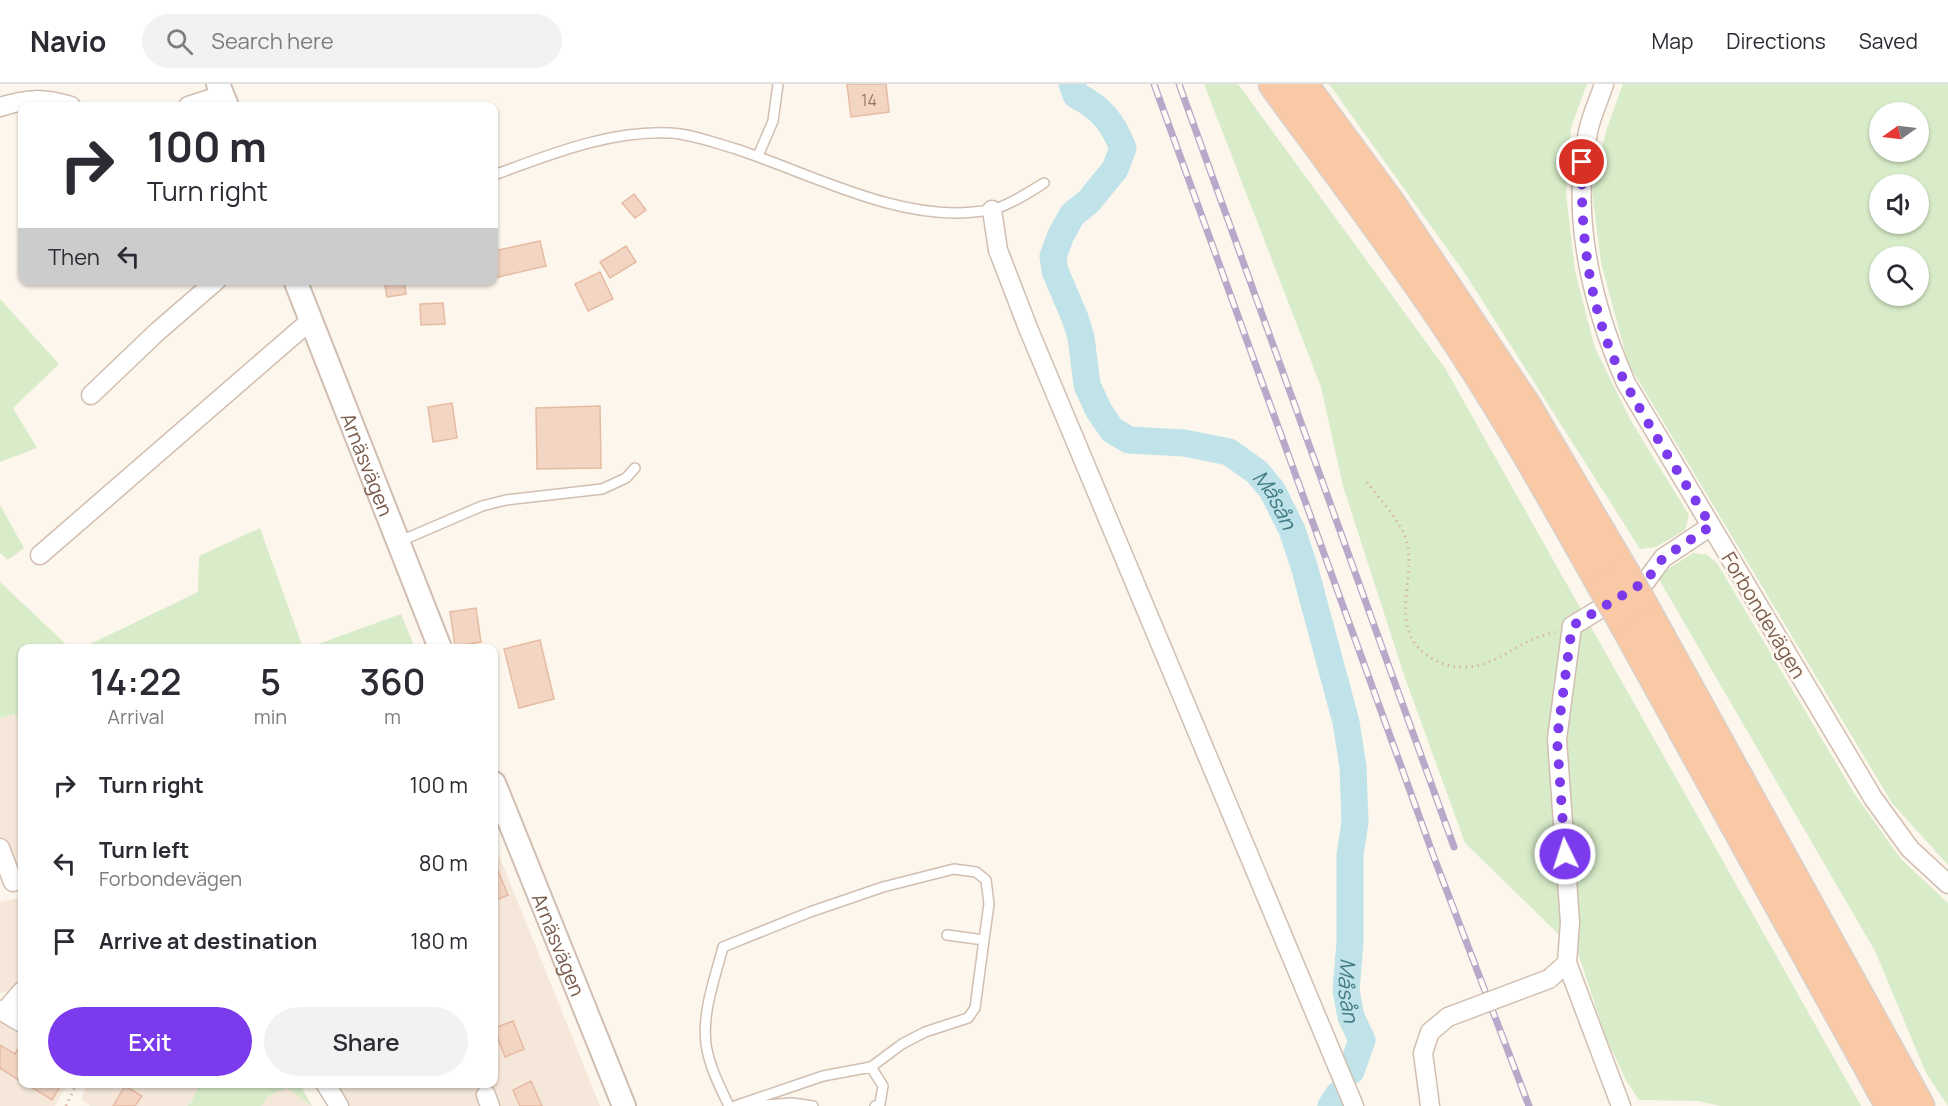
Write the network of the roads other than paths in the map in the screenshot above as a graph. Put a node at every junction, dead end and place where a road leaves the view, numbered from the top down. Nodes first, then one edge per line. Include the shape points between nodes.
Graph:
1 (778, 84) edge
2 (1274, 84) edge
3 (1302, 84) edge
4 (1604, 84) edge
5 (222, 95) edge
6 (60, 97) edge
7 (201, 102) edge
8 (0, 107) edge
9 (758, 156) junction
10 (498, 175) edge
11 (1044, 183) dead end
12 (992, 210) junction
13 (211, 285) edge
14 (297, 285) edge
15 (310, 320) junction
16 (91, 395) dead end
17 (635, 468) dead end
18 (1711, 526) junction
19 (398, 542) junction
20 (40, 555) dead end
21 (1614, 580) junction
22 (1630, 607) junction
23 (438, 644) edge
24 (498, 793) edge
25 (0, 848) edge
26 (12, 883) edge
27 (1948, 884) edge
28 (947, 935) dead end
29 (984, 940) junction
30 (1568, 963) junction
31 (18, 996) edge
32 (2, 1011) edge
33 (18, 1021) edge
34 (872, 1067) junction
35 (328, 1088) edge
36 (339, 1106) edge
37 (624, 1106) edge
38 (729, 1106) edge
39 (735, 1106) edge
40 (753, 1106) edge
41 (813, 1106) edge
42 (875, 1106) edge
43 (1354, 1106) edge
44 (1430, 1106) edge
45 (1622, 1106) edge
46 (1891, 1106) edge
47 (1919, 1106) edge

1 - 9 lane via 773,121
2 - 21 highway via 1444,321 1549,489
3 - 21 highway via 1388,201 1568,475
4 - 18 street, Forbondevägen via 1588,129 1582,162 1582,220 1590,275 1600,316 1626,383
5 - 7 street
6 - 8 street via 25,99
9 - 10 lane via 672,133 639,133 595,141
9 - 12 lane via 879,201 924,211
11 - 12 lane
12 - 43 street via 998,250 1028,328
13 - 16 street
14 - 15 street, Arnäsvägen
15 - 19 street, Arnäsvägen
15 - 20 street
17 - 19 lane via 626,478 602,489 482,506
18 - 27 street, Forbondevägen via 1873,798 1910,849
18 - 30 street via 1663,558 1646,581 1572,626 1557,739 1570,922
19 - 23 street, Arnäsvägen
21 - 22 highway, bridge
22 - 46 highway
22 - 47 highway
24 - 37 street, Arnäsvägen
25 - 26 street
28 - 29 lane
29 - 34 lane via 975,1008 968,1018 925,1032
29 - 38 lane via 989,904 987,880 976,872 954,869 883,886 723,947 708,1005 706,1044
30 - 44 street, bridge via 1548,979 1448,1017 1430,1032 1424,1053
30 - 45 street
31 - 32 street
32 - 33 street
34 - 39 lane via 823,1076
34 - 42 lane via 883,1086 880,1104
35 - 36 street
40 - 41 lane

